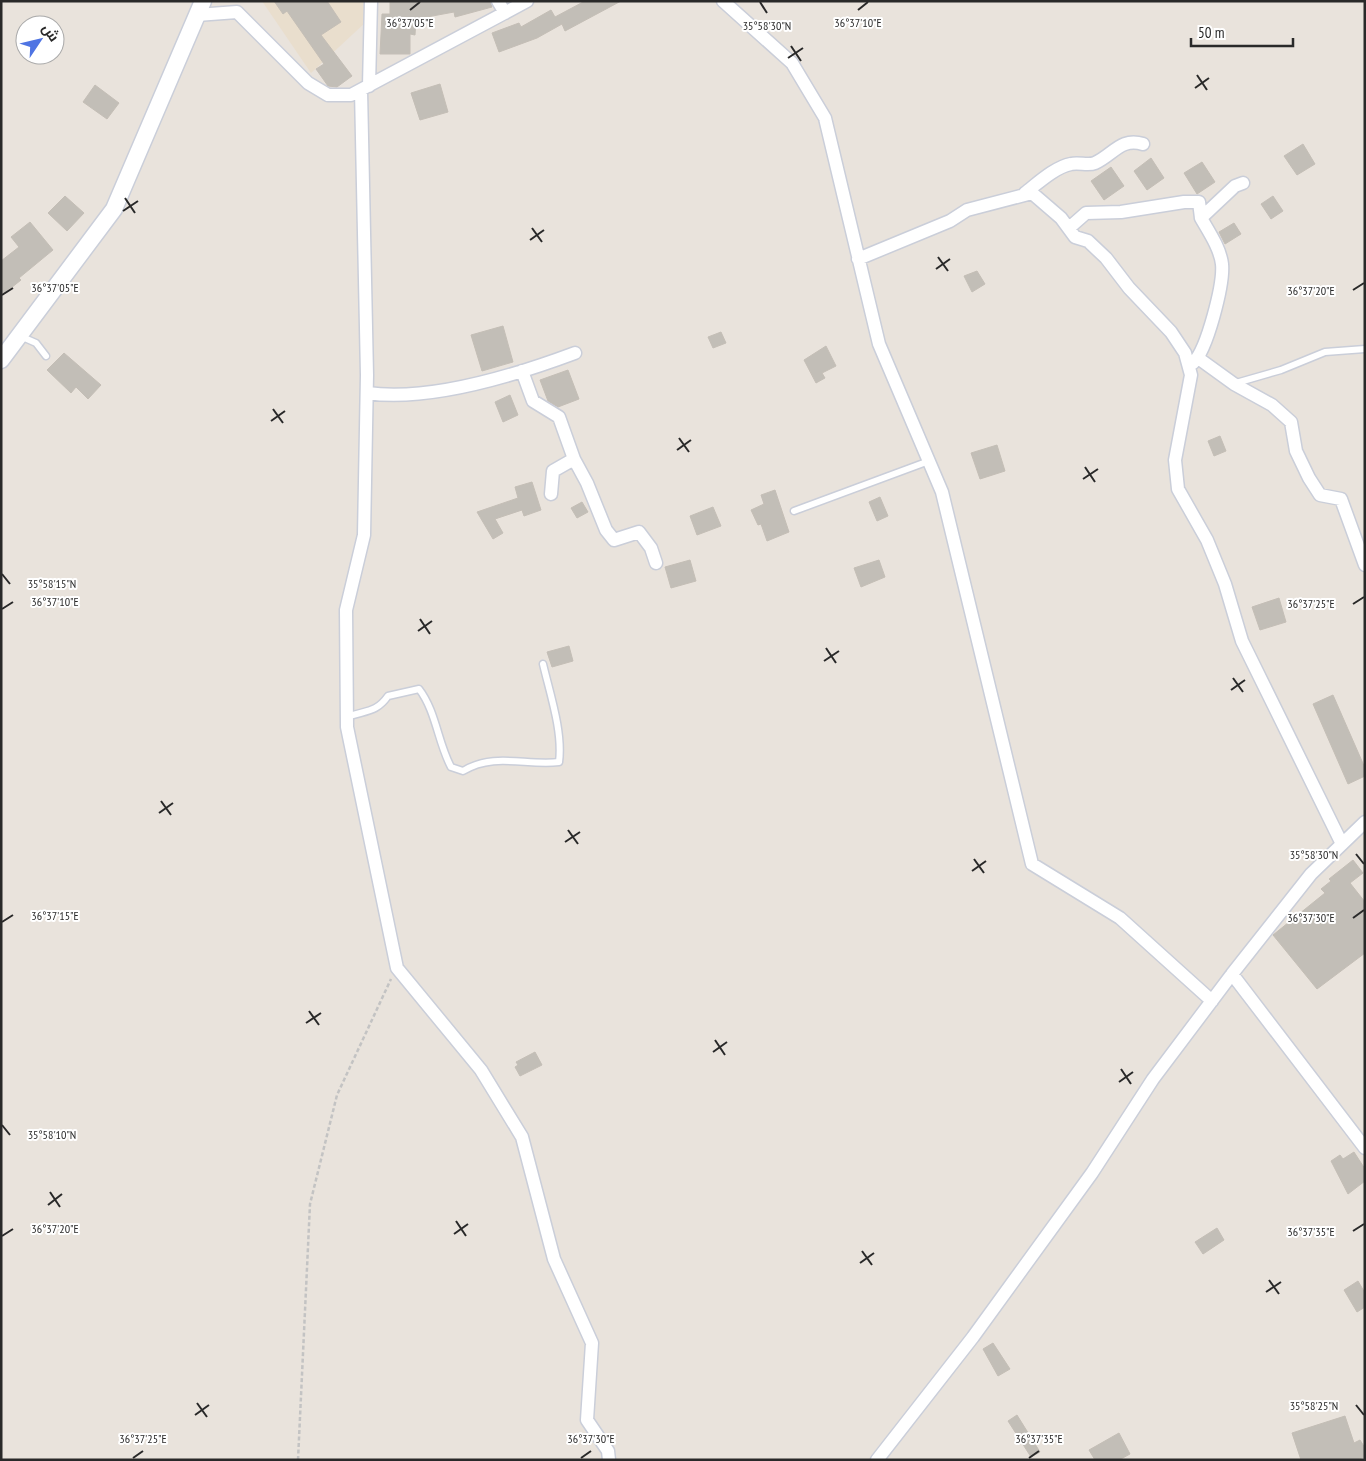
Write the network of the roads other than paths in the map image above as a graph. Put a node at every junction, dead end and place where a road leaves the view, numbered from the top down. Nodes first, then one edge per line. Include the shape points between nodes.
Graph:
1 (371, 1) edge
2 (498, 1) edge
3 (528, 1) edge
4 (723, 1) edge
5 (200, 8) edge
6 (505, 13) junction
7 (365, 88) junction
8 (1143, 144) dead end
9 (1242, 184) dead end
10 (1025, 194) junction
11 (1201, 218) junction
12 (1069, 228) junction
13 (858, 259) junction
14 (19, 336) junction
15 (1365, 349) edge
16 (575, 353) dead end
17 (46, 356) dead end
18 (1, 360) edge
19 (1193, 362) junction
20 (522, 371) junction
21 (1234, 384) junction
22 (367, 393) junction
23 (574, 458) junction
24 (929, 461) junction
25 (551, 494) dead end
26 (794, 512) dead end
27 (656, 563) dead end
28 (1365, 565) edge
29 (543, 664) dead end
30 (347, 716) junction
31 (1365, 822) edge
32 (1342, 844) junction
33 (1232, 974) junction
34 (1212, 1001) junction
35 (1365, 1148) edge
36 (609, 1460) edge
37 (877, 1460) edge

1 - 7 street
2 - 6 street
3 - 6 street
4 - 13 street via 792,63 825,118
5 - 7 street via 237,12 308,83 328,95 351,96
5 - 14 street via 114,209
6 - 7 street
7 - 22 street
8 - 10 street via 1134,141 1118,145 1094,163 1071,164 1046,176
9 - 11 street via 1234,186
10 - 12 street via 1032,193
10 - 13 street via 967,210 950,221
11 - 12 street via 1199,202 1184,202 1121,212 1086,213
11 - 19 street via 1217,246 1222,264 1220,287 1206,342
12 - 19 street via 1075,237 1088,241 1106,258
13 - 24 street via 879,344
14 - 17 lane via 36,343
14 - 18 street
15 - 21 lane via 1325,352
16 - 20 street
19 - 21 street
19 - 32 street via 1175,460 1178,489 1207,540 1225,584 1242,641
20 - 22 street via 414,394 390,396
20 - 23 street via 533,401 559,417
21 - 28 street via 1272,405 1291,422 1296,451 1308,478 1320,495 1341,499
22 - 30 street via 364,535 346,610
23 - 25 street via 553,471
23 - 27 street via 606,530 614,540 639,532 651,548
24 - 26 lane
24 - 34 street via 942,492 1032,864 1120,918
29 - 30 lane via 558,725 559,762 541,764 504,759 472,765 463,771 450,767 426,698 419,689 388,696 381,706 371,711
30 - 36 street via 397,968 481,1070 522,1138 554,1259 592,1343 587,1420 608,1451
31 - 32 street
32 - 33 street via 1311,874
33 - 34 street
33 - 35 street
34 - 37 street via 1153,1079 1092,1173 979,1329

